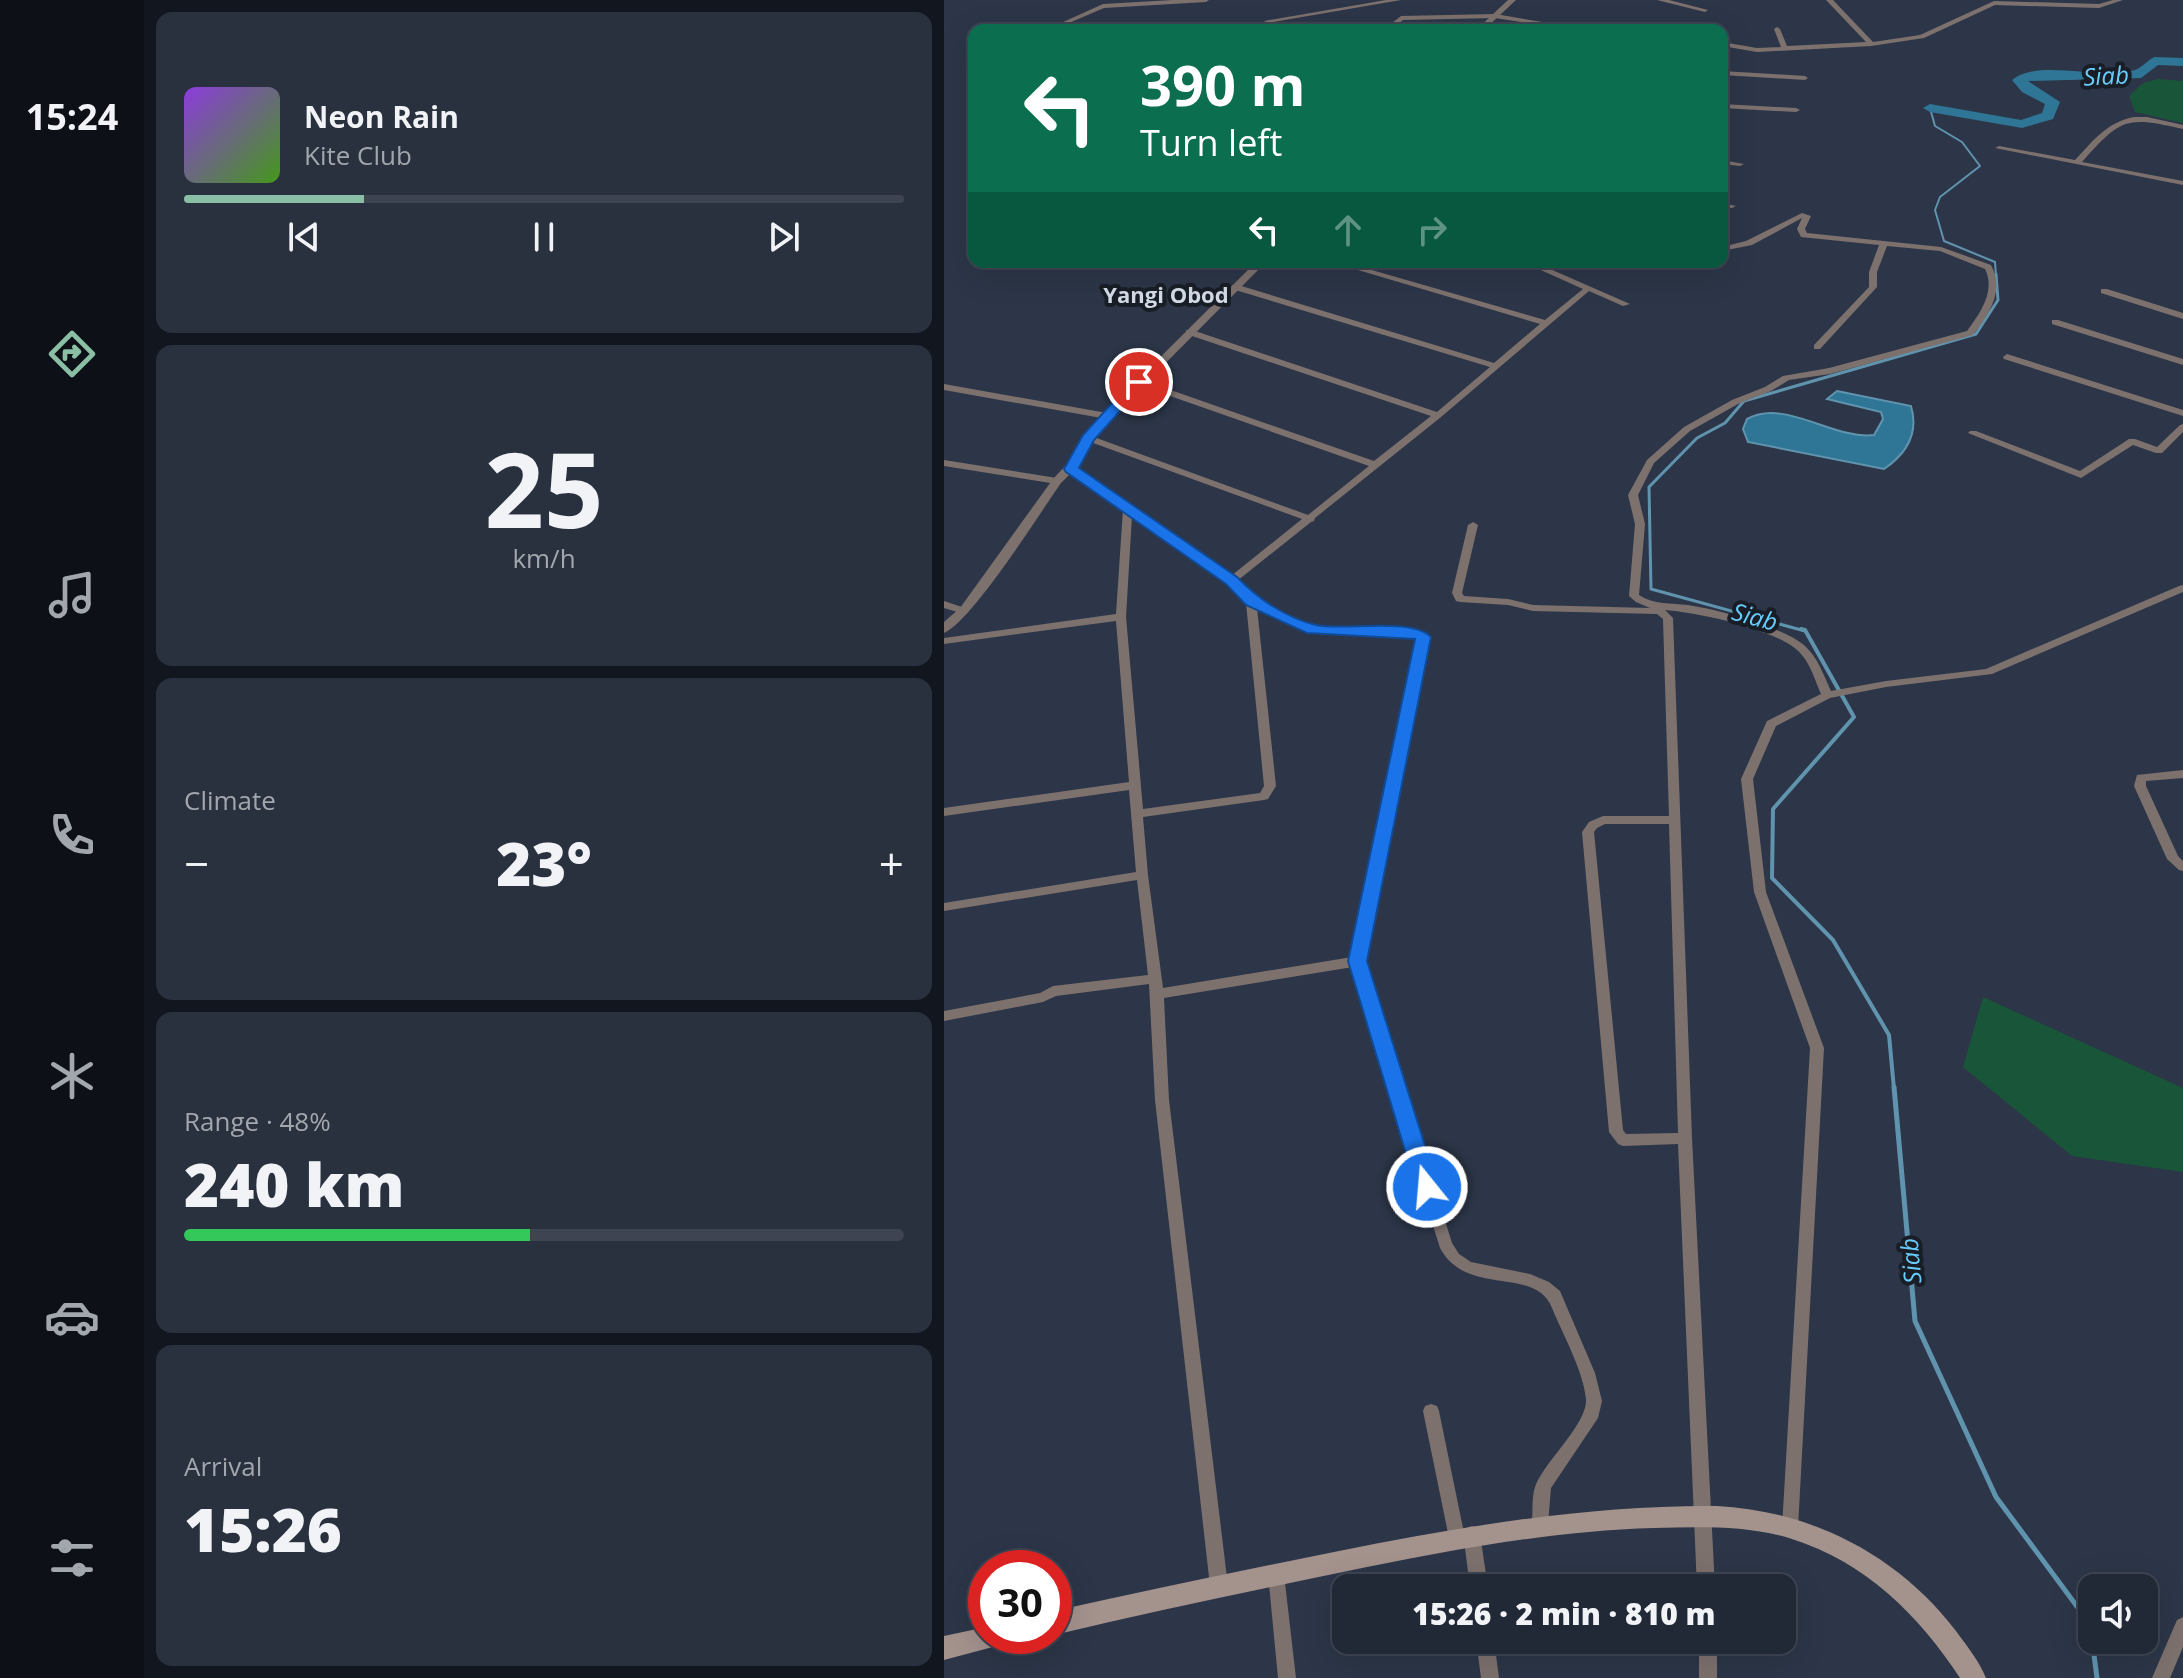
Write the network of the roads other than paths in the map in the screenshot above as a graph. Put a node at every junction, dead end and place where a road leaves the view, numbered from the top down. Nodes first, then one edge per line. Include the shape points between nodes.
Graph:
1 (1206, 0) edge
2 (1398, 0) edge
3 (1512, 0) edge
4 (1660, 0) edge
5 (1829, 0) edge
6 (2120, 0) edge
7 (2014, 1) edge
8 (2081, 2) edge
9 (1705, 10) dead end
10 (1495, 16) junction
11 (1267, 21) dead end
12 (1062, 24) edge
13 (1394, 24) edge
14 (1486, 24) edge
15 (1548, 24) edge
16 (1777, 29) dead end
17 (1871, 44) junction
18 (1728, 45) edge
19 (1785, 49) junction
20 (1728, 73) edge
21 (1805, 78) dead end
22 (1728, 106) edge
23 (1796, 110) dead end
24 (2183, 127) edge
25 (1999, 148) dead end
26 (2078, 162) junction
27 (1728, 163) edge
28 (1740, 164) dead end
29 (2183, 183) edge
30 (1884, 243) junction
31 (1728, 248) edge
32 (1255, 268) edge
33 (1356, 268) edge
34 (1540, 268) edge
35 (1235, 287) junction
36 (1587, 289) junction
37 (2104, 291) dead end
38 (1626, 304) dead end
39 (2183, 316) edge
40 (2055, 322) dead end
41 (1545, 323) junction
42 (1189, 332) junction
43 (1817, 347) dead end
44 (2007, 357) dead end
45 (2183, 362) edge
46 (1496, 366) junction
47 (1139, 382) junction
48 (944, 387) edge
49 (2183, 413) edge
50 (1438, 415) junction
51 (1107, 416) junction
52 (2183, 427) edge
53 (1973, 433) dead end
54 (1088, 438) junction
55 (944, 463) edge
56 (1376, 465) junction
57 (1072, 469) junction
58 (1057, 481) junction
59 (1128, 509) junction
60 (1311, 519) junction
61 (1473, 525) dead end
62 (1231, 581) junction
63 (2183, 588) edge
64 (1251, 602) junction
65 (944, 604) edge
66 (1641, 606) junction
67 (964, 611) junction
68 (1121, 617) junction
69 (944, 629) edge
70 (944, 641) edge
71 (1827, 695) junction
72 (2183, 774) edge
73 (1134, 785) junction
74 (944, 812) edge
75 (1138, 814) junction
76 (1675, 820) junction
77 (2183, 867) edge
78 (1142, 875) junction
79 (944, 907) edge
80 (1358, 961) junction
81 (1155, 986) junction
82 (944, 1016) edge
83 (1685, 1138) junction
84 (1431, 1411) dead end
85 (1705, 1516) junction
86 (1540, 1524) junction
87 (1790, 1528) junction
88 (1465, 1536) junction
89 (1276, 1574) junction
90 (1475, 1574) edge
91 (1706, 1574) edge
92 (1219, 1586) junction
93 (1072, 1619) edge
94 (2183, 1626) edge
95 (968, 1642) edge
96 (944, 1648) edge
97 (1487, 1654) edge
98 (1708, 1654) edge
99 (1287, 1678) edge
100 (1490, 1678) edge
101 (1708, 1678) edge
102 (1974, 1678) edge
103 (2161, 1678) edge

1 - 12 street via 1103,6
2 - 11 street
3 - 10 street
4 - 9 street
5 - 17 street
6 - 8 street via 2109,5
7 - 8 street
7 - 17 street via 1971,12 1922,37
10 - 13 street via 1401,18
10 - 14 street
10 - 15 street
16 - 19 street
17 - 19 street
18 - 19 street
20 - 21 street
22 - 23 street
24 - 26 street via 2138,117 2121,120
25 - 26 street
26 - 29 street
27 - 28 street
30 - 31 street via 1804,235 1807,216 1802,215 1749,243
30 - 43 street via 1873,287
30 - 66 street via 1941,249 1988,267 1993,290 1984,316 1970,333 1786,378 1687,429 1650,462 1633,495 1640,524 1634,596
32 - 35 street
33 - 41 street
34 - 36 street
35 - 42 street
35 - 46 street
36 - 38 street
36 - 41 street
37 - 39 street
40 - 45 street
41 - 46 street
42 - 47 street
42 - 50 street
44 - 49 street
46 - 50 street
47 - 51 street
47 - 56 street
48 - 51 street
50 - 56 street
51 - 54 street
52 - 53 street via 2159,451 2132,441 2081,475
54 - 57 street
54 - 60 street
55 - 58 street
56 - 60 street
57 - 58 street
57 - 59 street
58 - 67 street
59 - 62 street
59 - 68 street
60 - 62 street
61 - 66 street via 1460,599 1533,608
62 - 64 street
63 - 71 street via 1988,672
64 - 75 street via 1270,786 1264,796
64 - 80 street via 1313,629 1423,637
65 - 67 street
66 - 71 street via 1693,609 1791,639 1806,652
66 - 76 street via 1668,618
67 - 69 street
68 - 70 street
68 - 73 street
71 - 87 street via 1771,724 1747,779 1760,892 1817,1048
72 - 77 street via 2141,778 2140,786 2173,859
73 - 74 street
73 - 75 street
75 - 78 street
76 - 83 street
76 - 83 street via 1603,820 1588,832 1616,1132 1623,1140
78 - 79 street
78 - 81 street
80 - 81 street
80 - 86 street via 1445,1244 1457,1261 1472,1269 1546,1286 1555,1296 1593,1392 1590,1418 1543,1486
81 - 82 street via 1053,991
81 - 92 street via 1162,1100
83 - 85 street
84 - 88 street
85 - 86 main road
85 - 87 main road
85 - 91 street
86 - 88 main road
87 - 102 main road via 1847,1552 1908,1594 1941,1628
88 - 89 main road
88 - 90 street
89 - 92 main road
89 - 99 street
92 - 93 main road
94 - 103 street
95 - 96 main road
97 - 100 street
98 - 101 street

